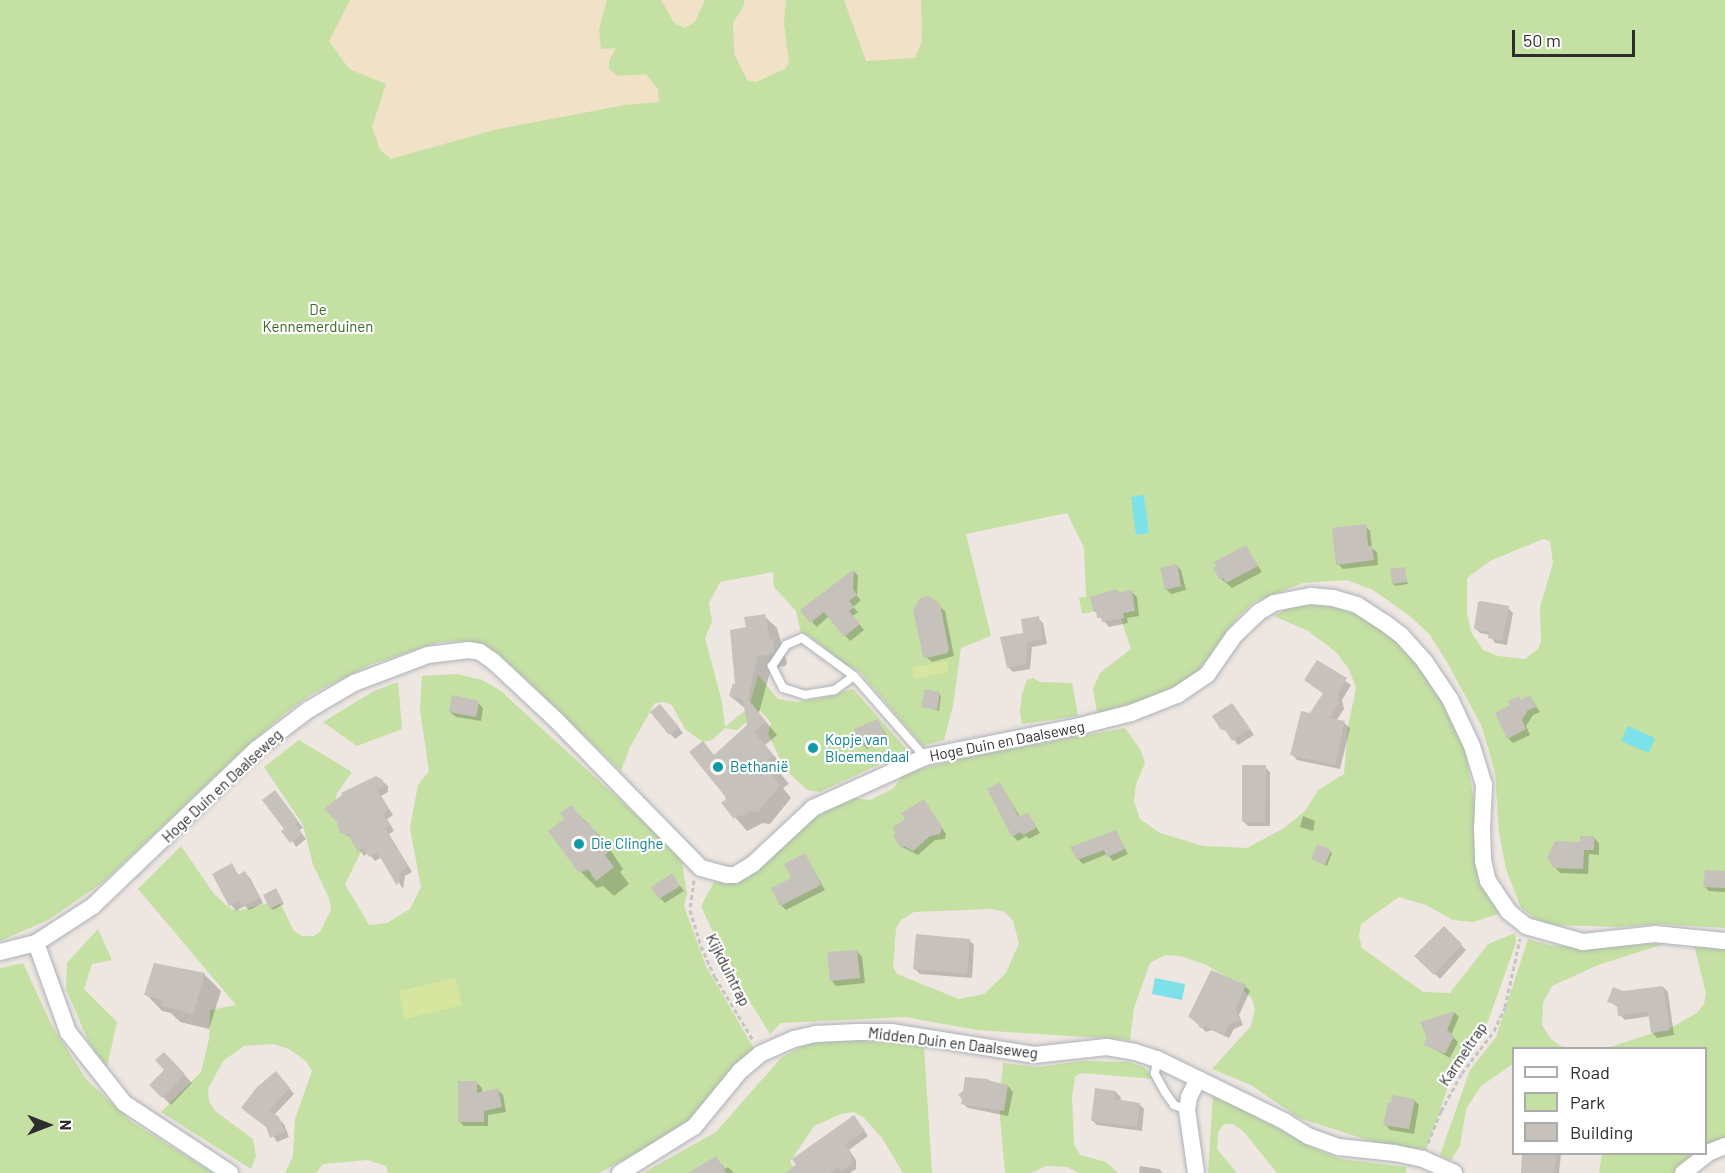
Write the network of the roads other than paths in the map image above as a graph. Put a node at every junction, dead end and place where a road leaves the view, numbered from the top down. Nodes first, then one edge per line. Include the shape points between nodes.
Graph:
1 (854, 676) junction
2 (925, 756) junction
3 (1725, 940) edge
4 (36, 944) junction
5 (0, 952) edge
6 (1157, 1059) junction
7 (1198, 1079) junction
8 (1188, 1110) junction
9 (1725, 1146) edge
10 (1707, 1154) edge
11 (1706, 1155) edge
12 (230, 1173) edge
13 (620, 1173) edge
14 (1196, 1173) edge
15 (1454, 1173) edge
16 (1683, 1173) edge

1 - 1 lane via 835,690 805,695 783,688 772,666 786,645 802,638
1 - 2 lane
2 - 3 street, Hoge Duin en Daalseweg via 1080,726 1164,701 1207,675 1245,623 1274,603 1311,596 1333,598 1357,605 1401,635 1450,699 1472,746 1484,785 1483,861 1488,880 1509,912 1526,926 1583,942 1655,934
2 - 4 street, Hoge Duin en Daalseweg via 813,808 753,864 735,874 718,874 701,868 493,661 480,652 428,655 354,683 308,710 257,749 93,906
4 - 5 street, Hoge Duin en Daalseweg
4 - 12 street via 68,1032 124,1103
6 - 7 street, Midden Duin en Daalseweg
6 - 8 lane via 1155,1074 1165,1092 1174,1105
6 - 13 street, Midden Duin en Daalseweg via 1107,1047 1034,1055 891,1032 816,1034 760,1054 740,1071 694,1127
7 - 8 street via 1189,1097
7 - 15 street, Midden Duin en Daalseweg via 1308,1137 1340,1147 1423,1159
8 - 14 street
9 - 10 street
11 - 16 street

